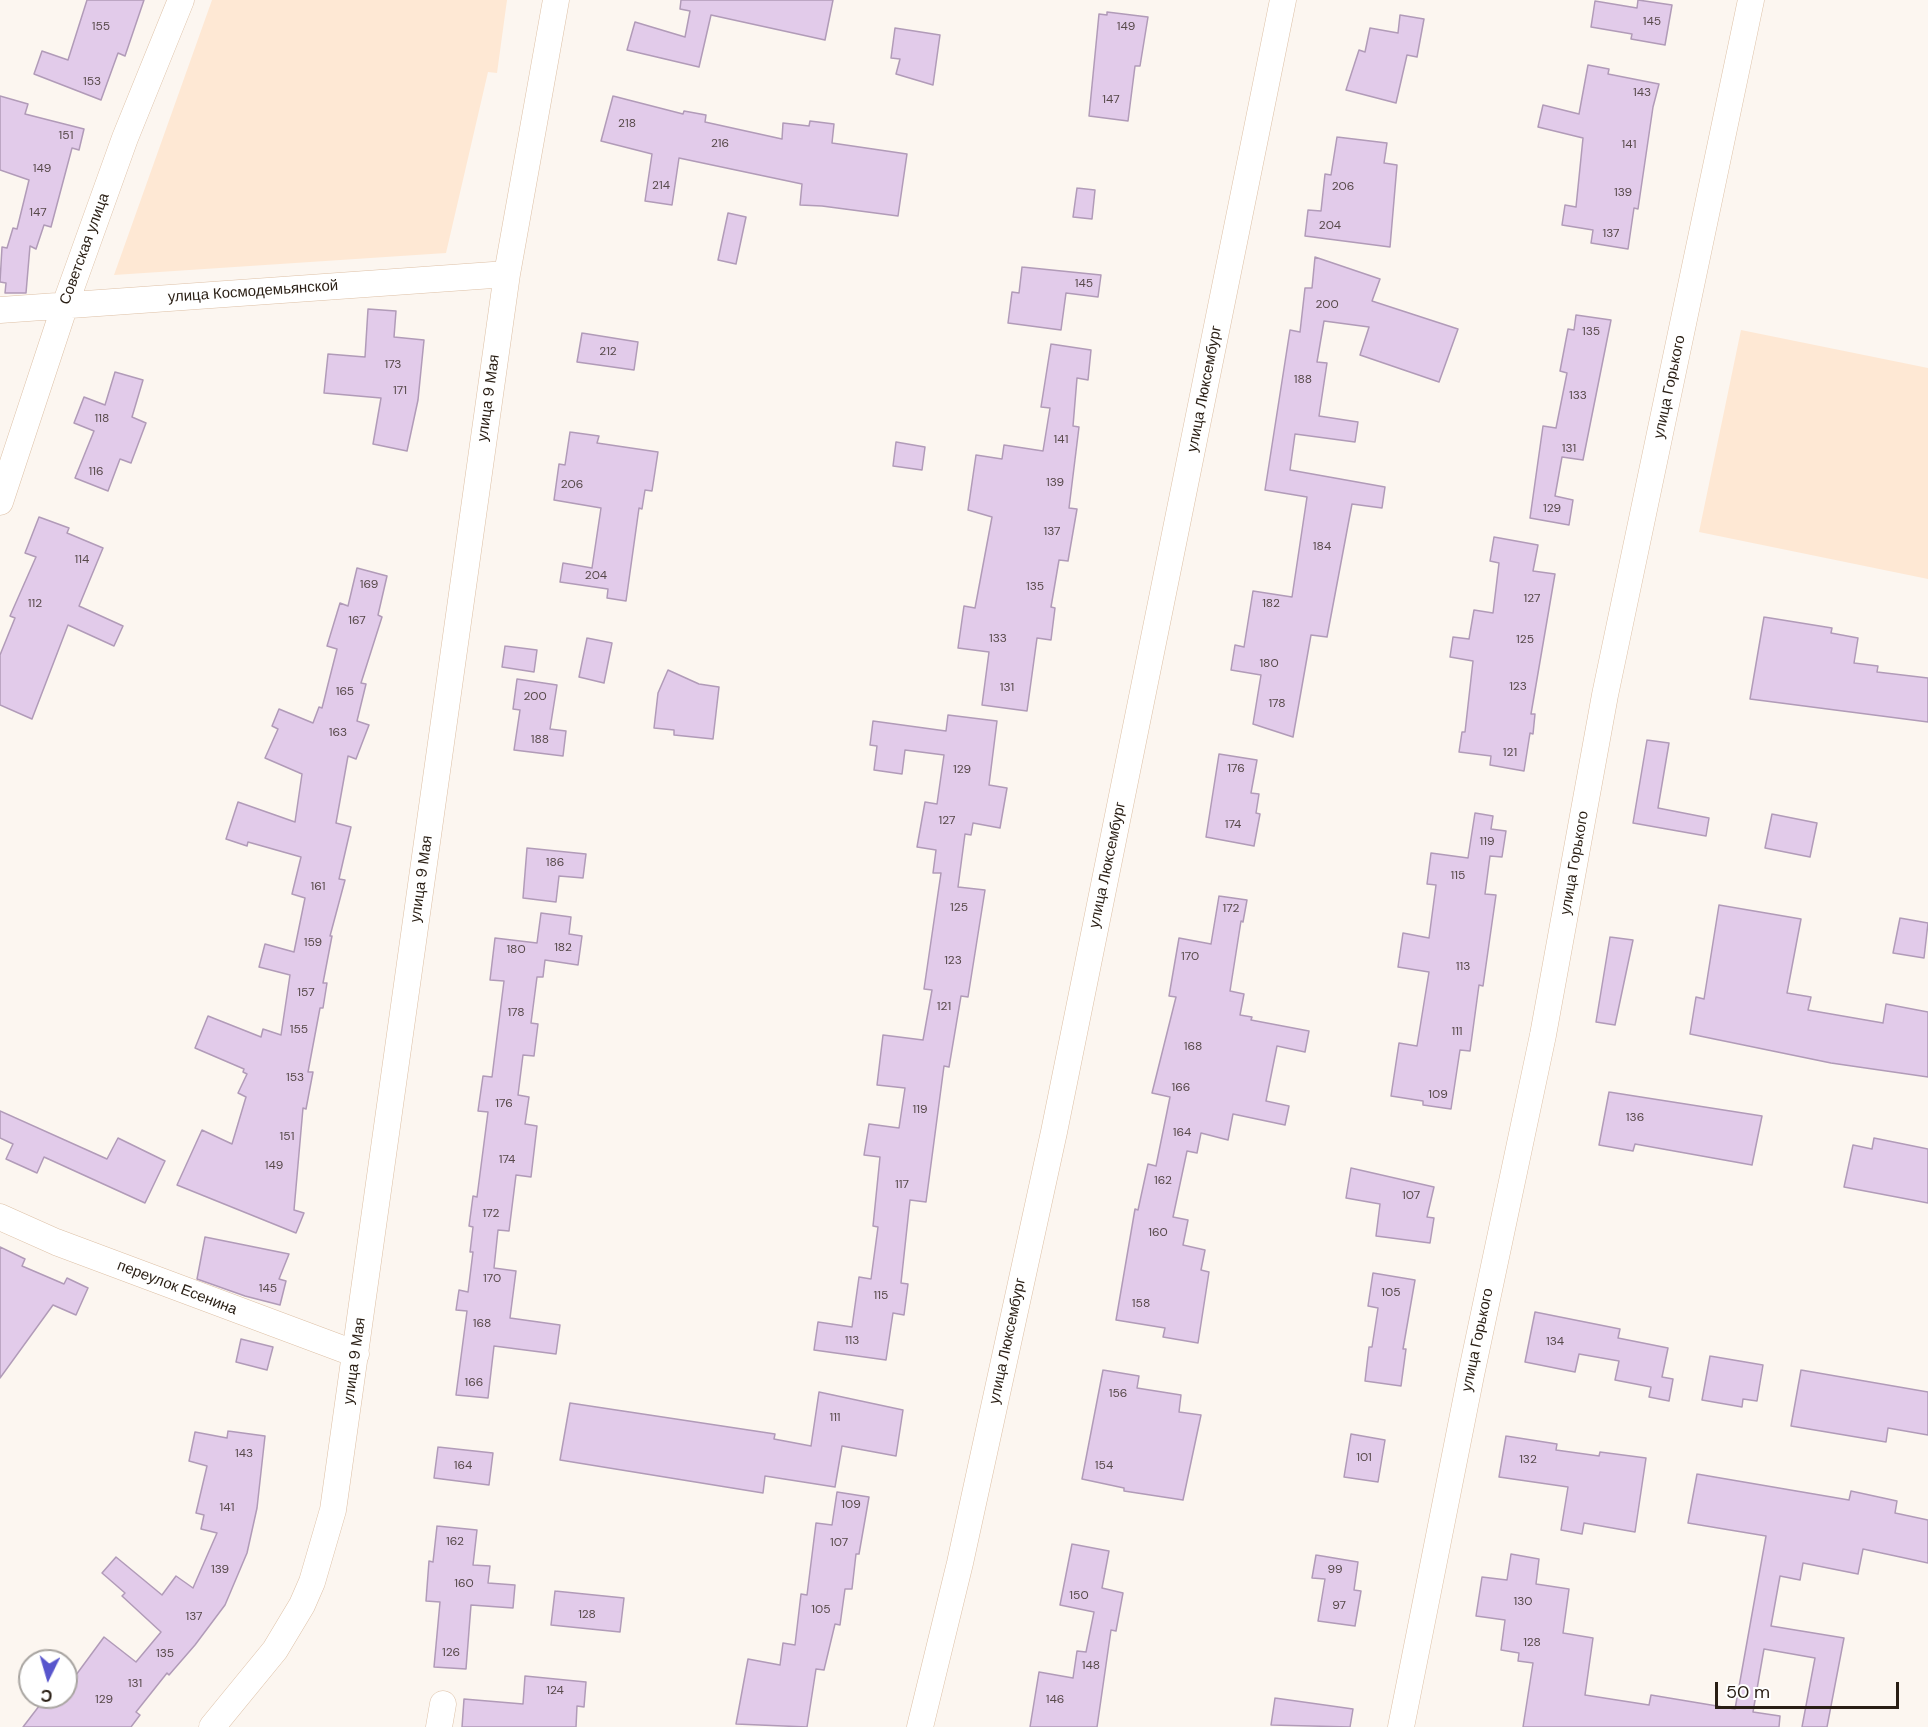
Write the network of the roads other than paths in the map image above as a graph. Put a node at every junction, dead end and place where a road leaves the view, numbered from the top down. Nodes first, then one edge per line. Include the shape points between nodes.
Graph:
1 (181, 0) edge
2 (556, 0) edge
3 (1282, 0) edge
4 (1751, 0) edge
5 (507, 274) junction
6 (65, 305) junction
7 (0, 310) edge
8 (0, 502) edge
9 (0, 1217) edge
10 (356, 1354) junction
11 (212, 1727) edge
12 (920, 1727) edge
13 (1401, 1727) edge

1 - 6 street, Советская улица via 125,138
2 - 5 street, улица 9 Мая
3 - 12 street, улица Люксембург via 1056,1120 960,1563
4 - 13 street, улица Горького via 1605,695 1543,1035
5 - 6 street, улица Космодемьянской
5 - 10 street, улица 9 Мая
6 - 7 street, улица Космодемьянской
6 - 8 street, Советская улица
9 - 10 street, переулок Есенина via 56,1242
10 - 11 street, улица 9 Мая via 333,1510 312,1582 276,1650

